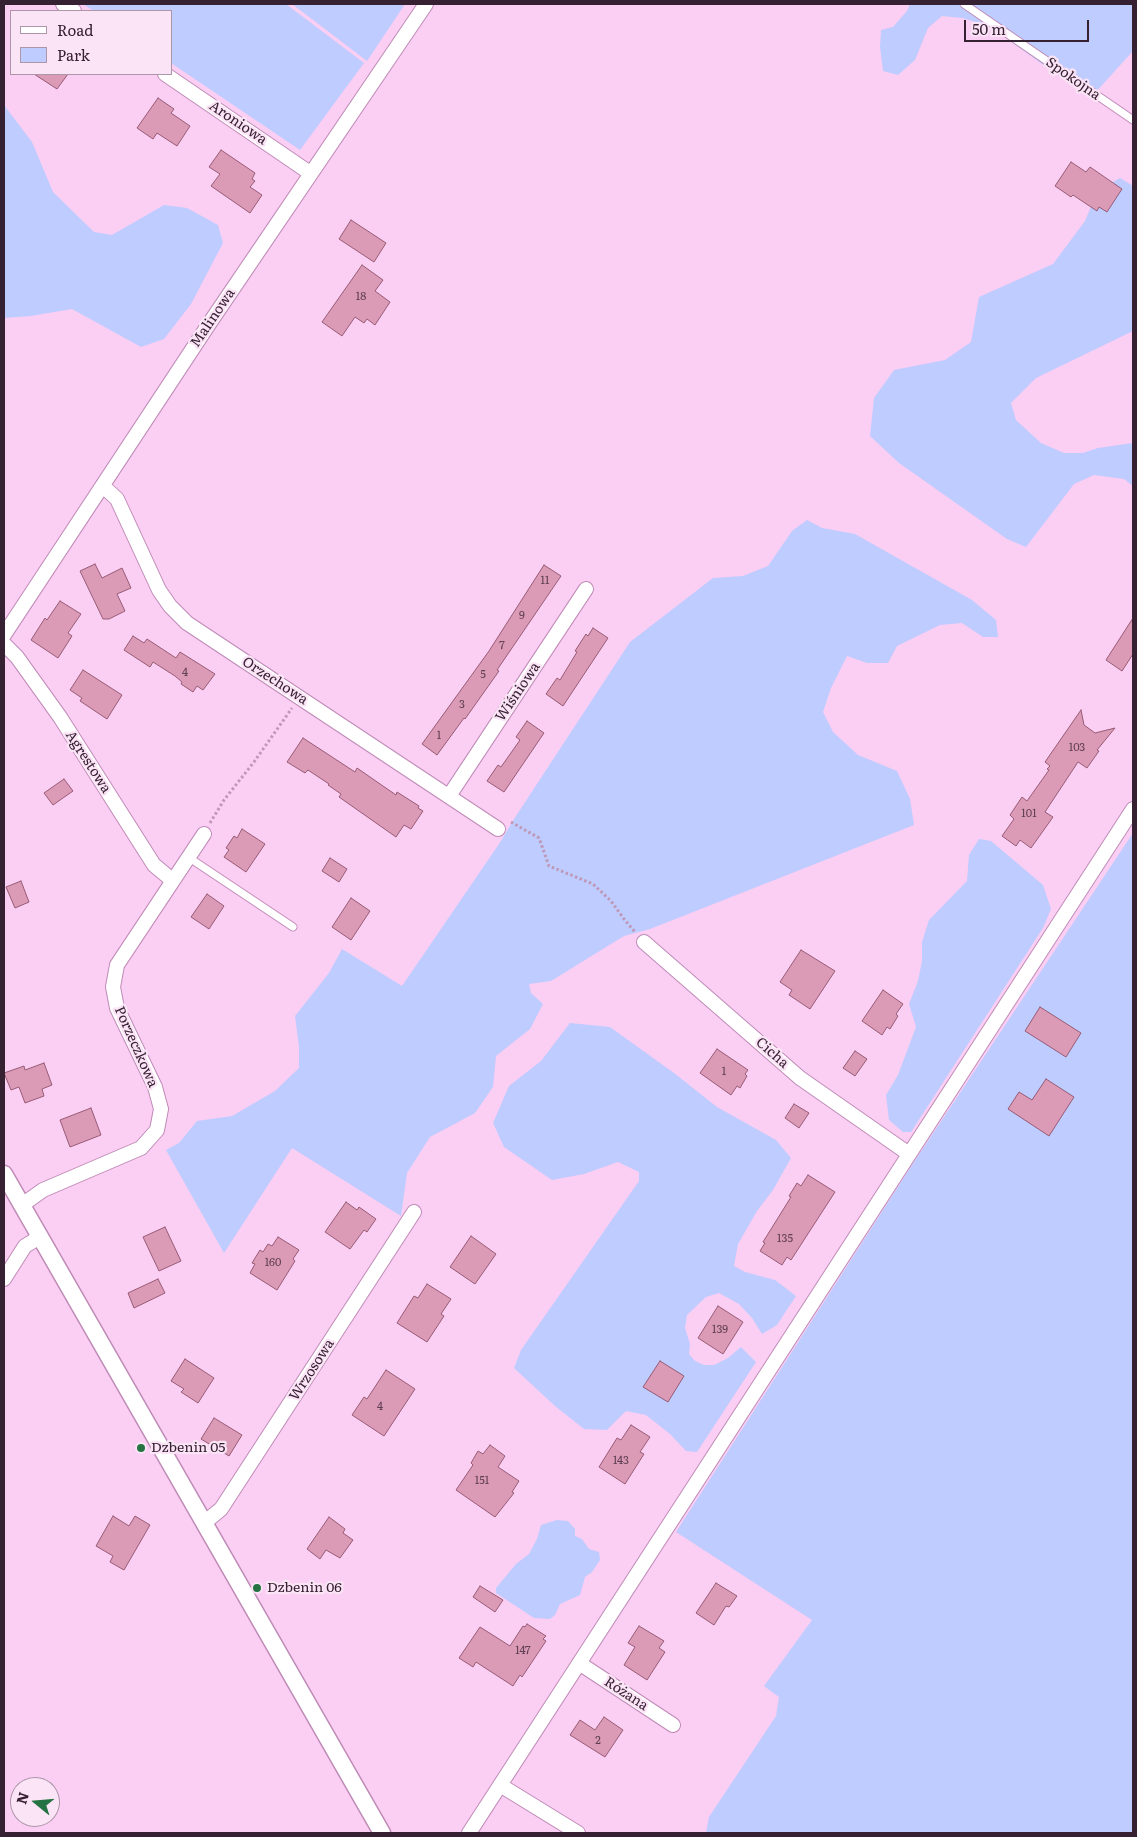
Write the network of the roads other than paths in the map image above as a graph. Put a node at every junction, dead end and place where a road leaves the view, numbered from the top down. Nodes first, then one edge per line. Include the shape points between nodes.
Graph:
1 (426, 4) edge
2 (964, 4) edge
3 (166, 75) edge
4 (1133, 120) edge
5 (310, 173) junction
6 (103, 486) junction
7 (586, 588) dead end
8 (4, 634) edge
9 (4, 644) edge
10 (449, 796) junction
11 (1133, 809) edge
12 (503, 824) road end
13 (204, 834) road end
14 (188, 857) junction
15 (172, 880) junction
16 (294, 926) dead end
17 (644, 942) road end
18 (909, 1154) junction
19 (4, 1174) edge
20 (22, 1205) junction
21 (414, 1212) dead end
22 (40, 1237) junction
23 (4, 1279) edge
24 (204, 1522) junction
25 (579, 1663) junction
26 (673, 1725) dead end
27 (500, 1785) junction
28 (382, 1833) edge
29 (469, 1833) edge
30 (578, 1833) edge

1 - 5 street, Malinowa
2 - 4 lane, Spokojna
3 - 5 street, Aroniowa
5 - 6 street, Malinowa
6 - 8 street, Malinowa
6 - 10 street, Orzechowa via 117,499 159,590 187,623
7 - 10 street, Wiśniowa
9 - 15 street, Agrestowa via 60,717 154,865
10 - 12 street, Orzechowa
11 - 18 street
13 - 14 street, Porzeczkowa
14 - 15 street, Porzeczkowa
14 - 16 lane
15 - 20 street, Porzeczkowa via 117,965 113,987 117,1008 161,1109 157,1130 141,1148 43,1190
17 - 18 street, Cicha via 800,1078
18 - 25 street
19 - 20 street
20 - 22 street
21 - 24 street, Wrzosowa via 221,1509
22 - 23 street via 24,1246
22 - 24 street
24 - 28 street
25 - 26 street, Różana
25 - 27 street
27 - 29 street
27 - 30 street

